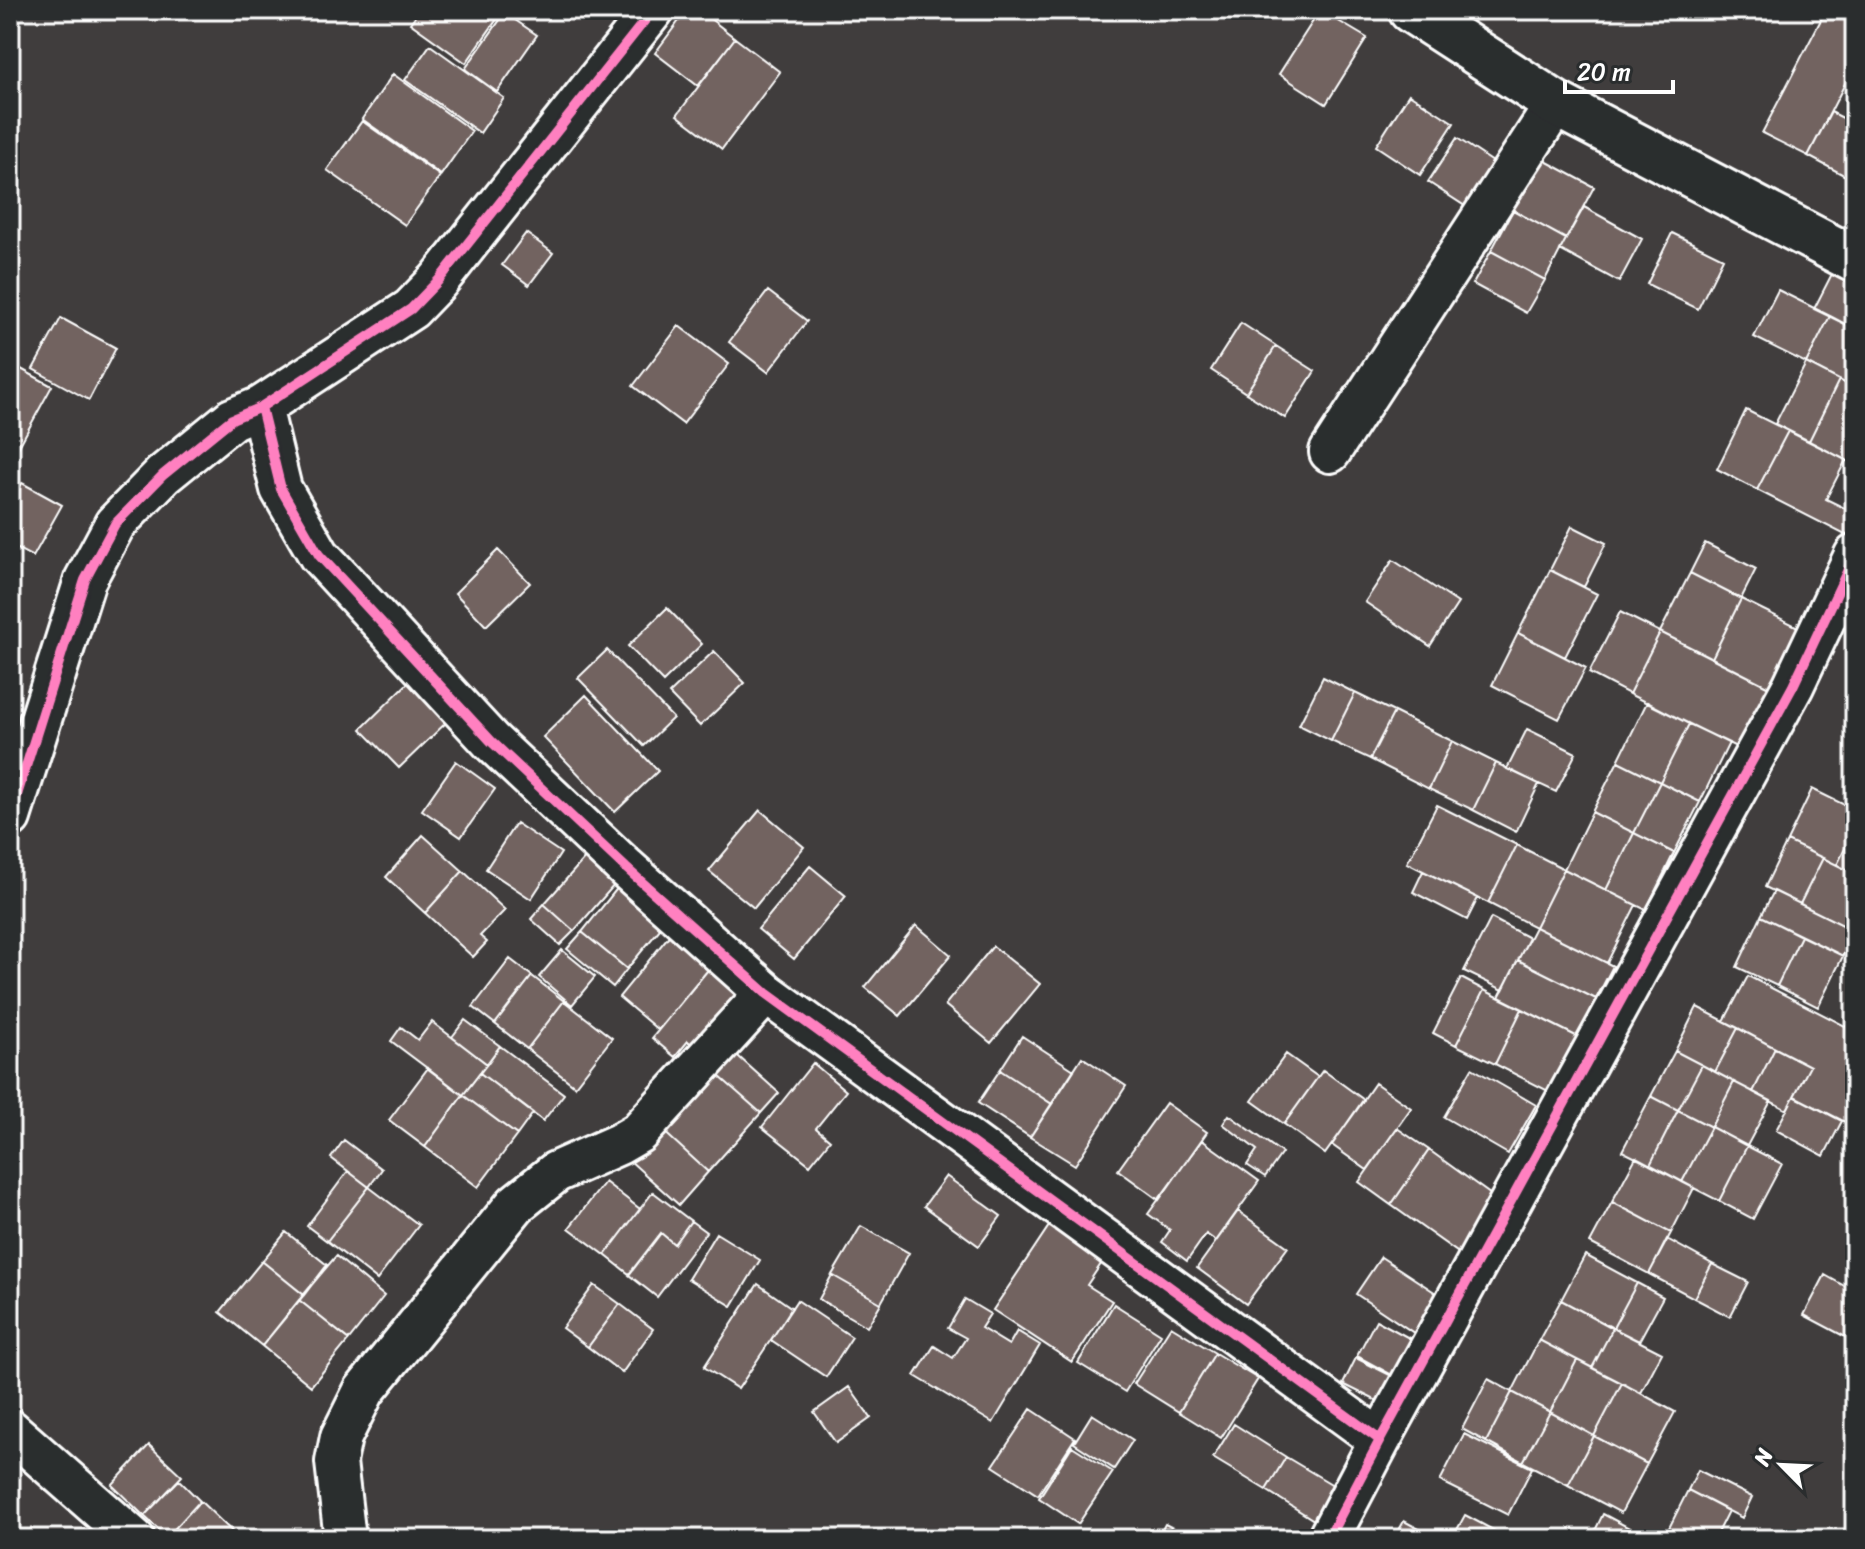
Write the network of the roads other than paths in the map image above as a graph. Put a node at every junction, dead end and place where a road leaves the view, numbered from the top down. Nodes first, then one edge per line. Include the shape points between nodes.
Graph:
1 (653, 10) edge
2 (1411, 10) edge
3 (1556, 104) junction
4 (1855, 260) edge
5 (261, 407) junction
6 (1330, 452) dead end
7 (1855, 555) edge
8 (10, 817) edge
9 (766, 993) junction
10 (10, 1430) edge
11 (1380, 1440) junction
12 (134, 1539) edge
13 (345, 1539) edge
14 (1328, 1539) edge

1 - 5 street via 411,309
2 - 3 street
3 - 4 street
3 - 6 street
5 - 8 street via 232,419 163,475 115,524 85,580
5 - 9 street via 281,489 319,555 491,741
7 - 11 street via 1785,699
9 - 11 street
9 - 13 street via 638,1133 556,1172 516,1204 364,1391 341,1437 336,1462
10 - 12 street
11 - 14 street

